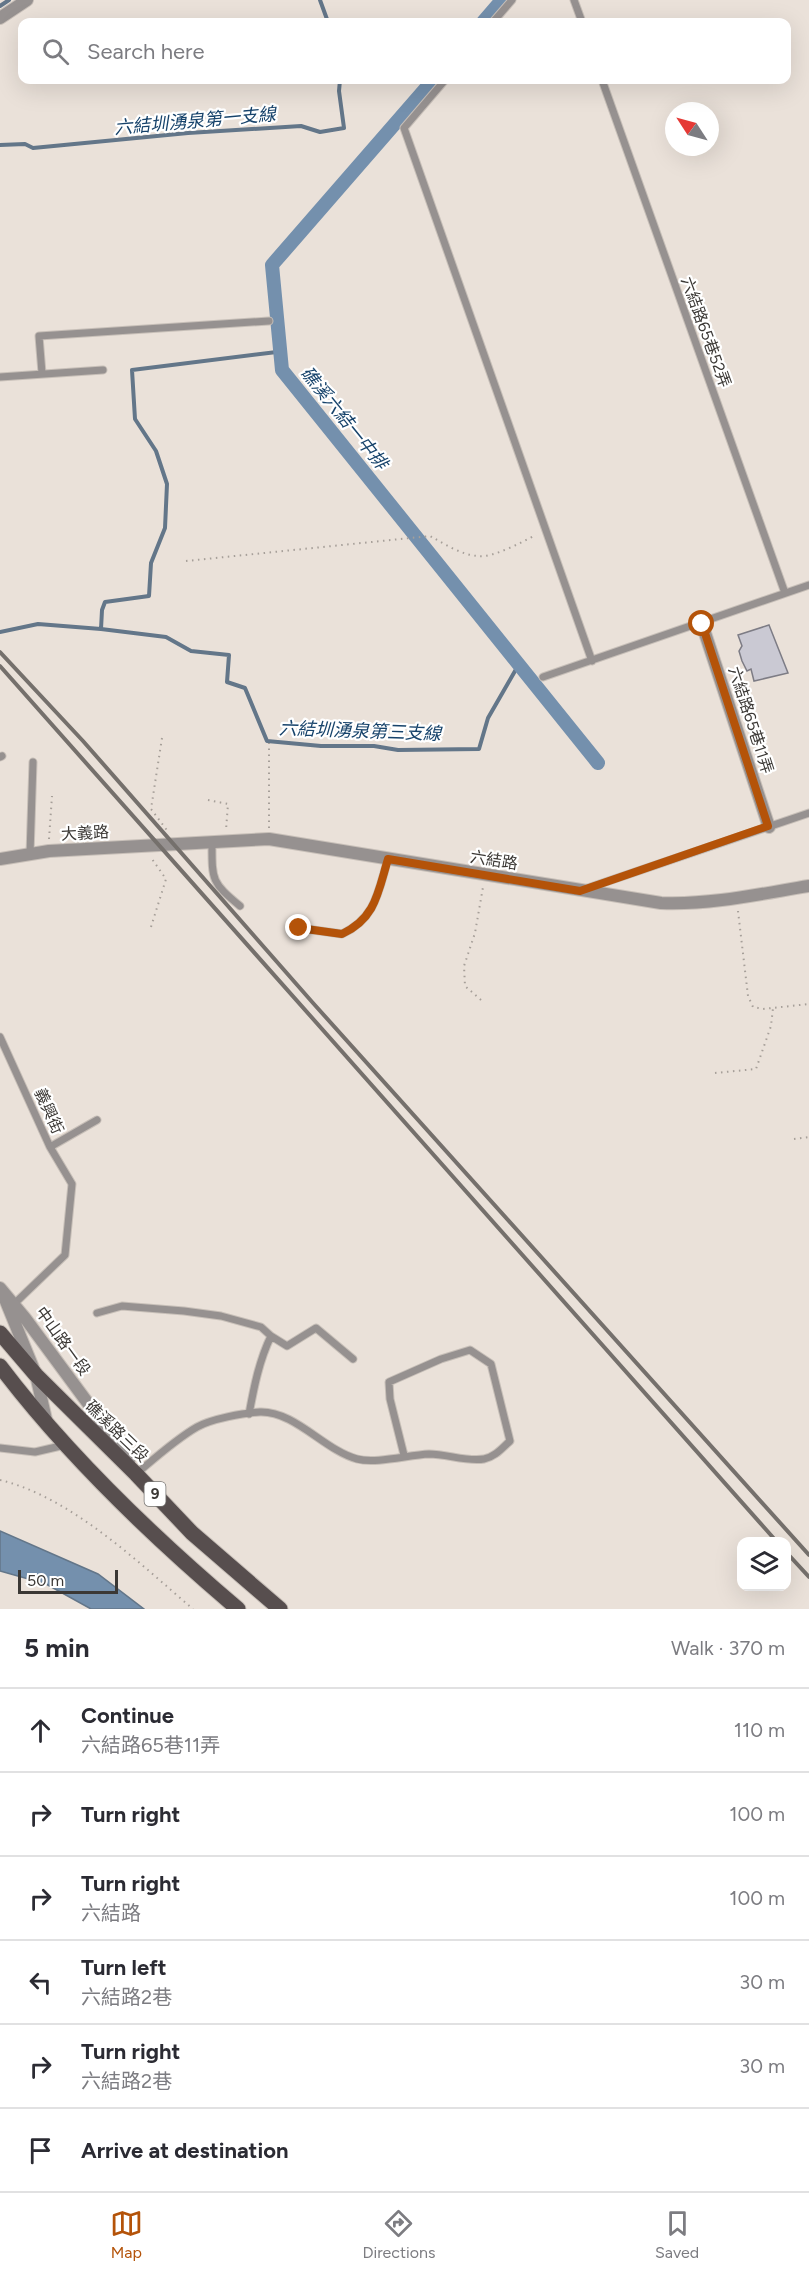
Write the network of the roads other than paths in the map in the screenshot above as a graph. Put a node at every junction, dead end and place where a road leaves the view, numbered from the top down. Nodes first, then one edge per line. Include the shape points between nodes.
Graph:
1 (27, 0) edge
2 (512, 0) edge
3 (574, 0) edge
4 (0, 18) edge
5 (496, 18) edge
6 (581, 18) edge
7 (442, 84) edge
8 (603, 84) edge
9 (269, 321) dead end
10 (103, 370) dead end
11 (42, 373) junction
12 (0, 377) edge
13 (809, 585) edge
14 (785, 593) junction
15 (702, 624) junction
16 (592, 661) junction
17 (543, 677) dead end
18 (33, 762) dead end
19 (809, 813) edge
20 (768, 826) junction
21 (218, 842) junction
22 (176, 844) joint
23 (30, 854) junction
24 (0, 859) edge
25 (388, 859) junction
26 (809, 886) edge
27 (580, 891) junction
28 (240, 906) dead end
29 (299, 928) dead end
30 (1, 1040) edge
31 (97, 1120) dead end
32 (50, 1148) junction
33 (0, 1289) edge
34 (12, 1306) junction
35 (97, 1313) dead end
36 (0, 1334) edge
37 (271, 1336) junction
38 (352, 1359) dead end
39 (0, 1366) edge
40 (36, 1375) junction
41 (249, 1414) junction
42 (48, 1425) junction
43 (66, 1445) junction
44 (0, 1448) edge
45 (404, 1455) junction
46 (136, 1474) junction
47 (238, 1609) edge
48 (280, 1609) edge

1 - 4 street
2 - 5 lane
3 - 6 lane
7 - 16 lane via 404,128
8 - 14 lane, 六結路65巷52弄
9 - 11 lane via 39,336
10 - 11 lane
11 - 12 lane
13 - 14 lane
14 - 15 lane
15 - 16 lane
15 - 20 street, 六結路65巷11弄
16 - 17 lane
18 - 23 lane
19 - 20 lane
20 - 27 lane
21 - 22 street, 六結路
21 - 25 street, 六結路 via 269,839
21 - 28 lane via 212,874 219,889
22 - 23 street, 大義路
23 - 24 street, 大義路
25 - 27 street, 六結路
25 - 29 lane via 374,904 363,920 342,934
26 - 27 street, 六結路 via 687,904
30 - 32 lane, 義興街
31 - 32 lane, 義興街
32 - 34 lane via 72,1184 65,1256
33 - 34 street, 中山路一段
34 - 40 street, 中山路一段
34 - 46 street, 中山路一段 via 122,1448
35 - 37 lane via 122,1306 211,1315 261,1327
36 - 40 main road, 9
37 - 38 lane via 287,1346 316,1328
37 - 41 lane
39 - 42 main road, 9
40 - 42 street, 中山路一段
40 - 46 main road, 礁溪路三段 / 9
41 - 45 lane via 281,1415 357,1459
41 - 46 lane via 197,1426
42 - 43 main road, 9
43 - 44 lane via 35,1452
43 - 47 main road, 9 via 134,1515
45 - 45 lane via 484,1459 510,1441 491,1365 470,1350 389,1382
46 - 48 main road, 礁溪路三段 / 9 via 192,1533

